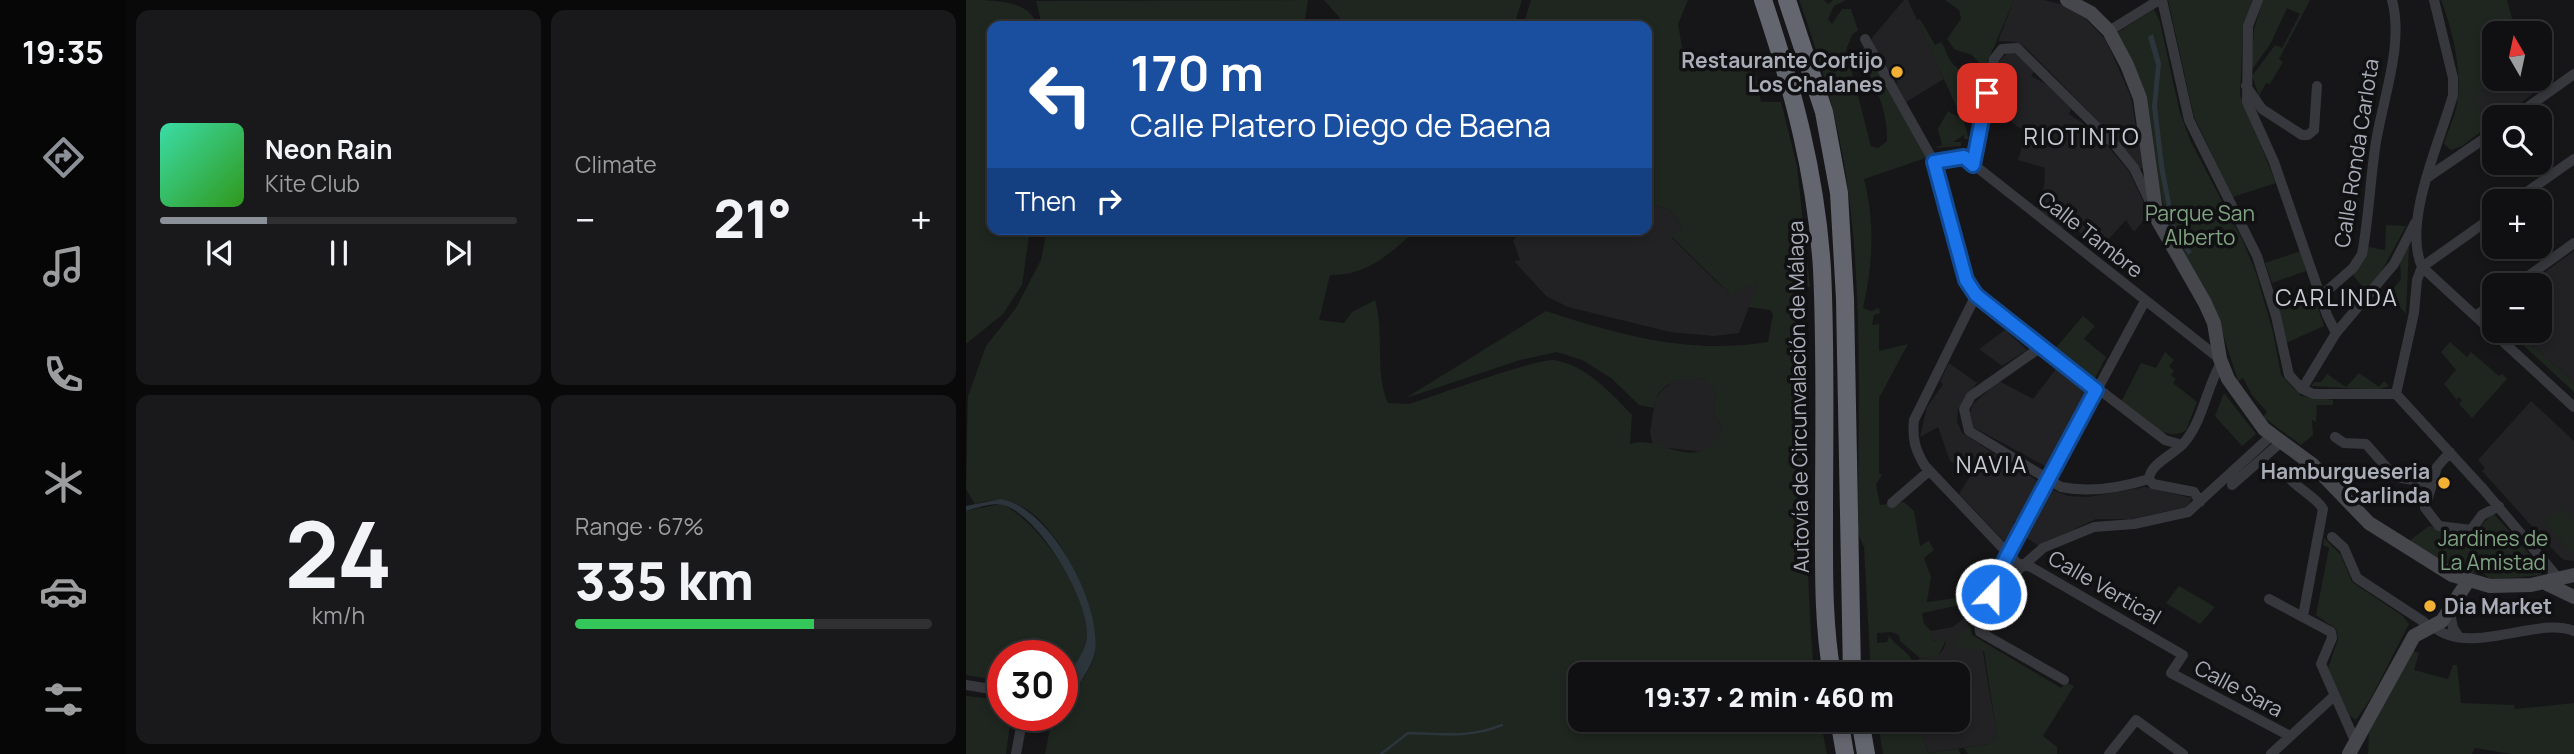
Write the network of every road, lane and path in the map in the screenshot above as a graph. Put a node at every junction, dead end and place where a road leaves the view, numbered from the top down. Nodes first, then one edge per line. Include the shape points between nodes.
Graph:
1 (1763, 0) edge
2 (1787, 0) edge
3 (2067, 0) edge
4 (2160, 0) edge
5 (2258, 0) edge
6 (2392, 0) edge
7 (2434, 0) edge
8 (2109, 31) junction
9 (1865, 39) dead end
10 (2574, 74) edge
11 (2246, 86) junction
12 (2317, 86) dead end
13 (2531, 105) edge
14 (2482, 140) edge
15 (2438, 146) junction
16 (2457, 158) junction
17 (2574, 159) edge
18 (1934, 162) junction
19 (1973, 165) junction
20 (2428, 177) junction
21 (2531, 189) edge
22 (2157, 219) junction
23 (2417, 219) junction
24 (2482, 224) edge
25 (2574, 243) edge
26 (2422, 267) junction
27 (2533, 273) edge
28 (1976, 295) junction
29 (2320, 297) junction
30 (2145, 301) junction
31 (2482, 311) edge
32 (2476, 316) junction
33 (2336, 333) junction
34 (2040, 347) junction
35 (2220, 361) junction
36 (2302, 389) junction
37 (2096, 390) junction
38 (2396, 394) junction
39 (2574, 407) edge
40 (2335, 437) dead end
41 (2276, 440) junction
42 (2182, 445) junction
43 (2450, 452) junction
44 (1929, 471) junction
45 (2049, 477) junction
46 (2290, 479) dead end
47 (2149, 480) junction
48 (2432, 483) junction
49 (2232, 485) dead end
50 (2200, 502) junction
51 (1892, 503) dead end
52 (2499, 506) junction
53 (2332, 537) dead end
54 (2009, 553) junction
55 (2543, 558) junction
56 (2023, 565) junction
57 (2574, 573) edge
58 (2468, 581) junction
59 (2552, 581) junction
60 (1991, 593) junction
61 (2574, 597) edge
62 (2269, 599) dead end
63 (2450, 613) junction
64 (2303, 616) junction
65 (2430, 630) junction
66 (2574, 631) edge
67 (2459, 637) junction
68 (1830, 662) edge
69 (1852, 662) edge
70 (2171, 673) joint
71 (2064, 680) dead end
72 (966, 685) edge
73 (987, 688) edge
74 (2333, 697) junction
75 (2345, 721) junction
76 (2368, 721) junction
77 (1020, 731) edge
78 (1841, 732) edge
79 (1862, 732) edge
80 (2290, 736) junction
81 (2353, 748) edge
82 (1016, 754) edge
83 (1844, 754) edge
84 (1866, 754) edge
85 (2109, 754) edge
86 (2183, 754) edge
87 (2270, 754) edge

1 - 68 highway, Autovía de Circunvalación de Málaga via 1793,88 1816,210 1822,270 1826,633
2 - 69 highway via 1824,112 1839,193 1846,299
3 - 8 street via 2091,13
4 - 8 street
4 - 36 street via 2189,120 2257,256 2276,316 2284,362
5 - 11 street, Calle Ronda Carlota via 2248,26
6 - 29 street, Calle Ronda Carlota via 2396,37 2362,254
7 - 15 street via 2453,78 2453,95
8 - 22 street via 2140,98
9 - 18 street
10 - 13 street
11 - 12 street via 2262,109 2302,135 2314,130
11 - 29 street, Calle Ronda Carlota via 2247,102 2274,162
14 - 16 street
15 - 16 street via 2447,156
15 - 20 street
16 - 20 street
17 - 21 street
18 - 19 street via 1964,157
18 - 28 street via 1966,280
19 - 22 street via 1994,59 2002,49 2017,48 2116,145 2134,168
19 - 30 street, Calle Tambre
20 - 23 street
22 - 35 street via 2214,323
23 - 26 street via 2416,252
23 - 33 street via 2394,264
24 - 26 street
25 - 27 street
26 - 32 street
26 - 38 street
28 - 34 street
28 - 44 street, Calle Vertical via 1914,420 1916,452
29 - 33 street, Calle Ronda Carlota
30 - 35 street, Calle Tambre
30 - 37 street
31 - 32 street
32 - 39 street
33 - 36 street
34 - 37 street
34 - 45 street via 1971,397 1964,409 1965,424 1976,437
35 - 41 street via 2237,396
35 - 42 street via 2194,428
36 - 38 street via 2334,396
37 - 42 street via 2165,440
37 - 45 street
38 - 43 street
40 - 48 street via 2344,443 2365,444 2395,477
41 - 49 street
41 - 50 street
41 - 58 street via 2313,465 2374,526
42 - 47 street via 2150,472
43 - 48 street via 2437,467
43 - 52 street
44 - 51 street
44 - 54 street, Calle Vertical
45 - 47 street via 2061,487 2077,490
45 - 54 street
46 - 64 street via 2323,509
47 - 50 street via 2193,492
48 - 52 street via 2426,508 2439,526 2471,530 2482,515
50 - 56 street via 2188,512 2160,519 2094,527 2043,548
52 - 55 street
53 - 65 street via 2344,548 2357,578
54 - 56 street, Calle Vertical
54 - 60 street
55 - 57 street
55 - 59 street
56 - 60 street
56 - 70 street, Calle Vertical via 2183,656
57 - 59 street
58 - 59 street via 2490,586
58 - 63 street
59 - 61 street
60 - 71 street via 1979,616 1980,632
62 - 64 street
63 - 65 street
63 - 67 street
64 - 74 street via 2331,632 2321,664
65 - 67 street
65 - 76 street via 2414,636
66 - 67 street
70 - 80 street, Calle Sara
72 - 73 street
74 - 75 street
74 - 80 street
75 - 76 street via 2358,725
75 - 81 street
76 - 81 street
77 - 82 street
78 - 83 highway
79 - 84 highway
80 - 87 street
85 - 86 street via 2136,720

